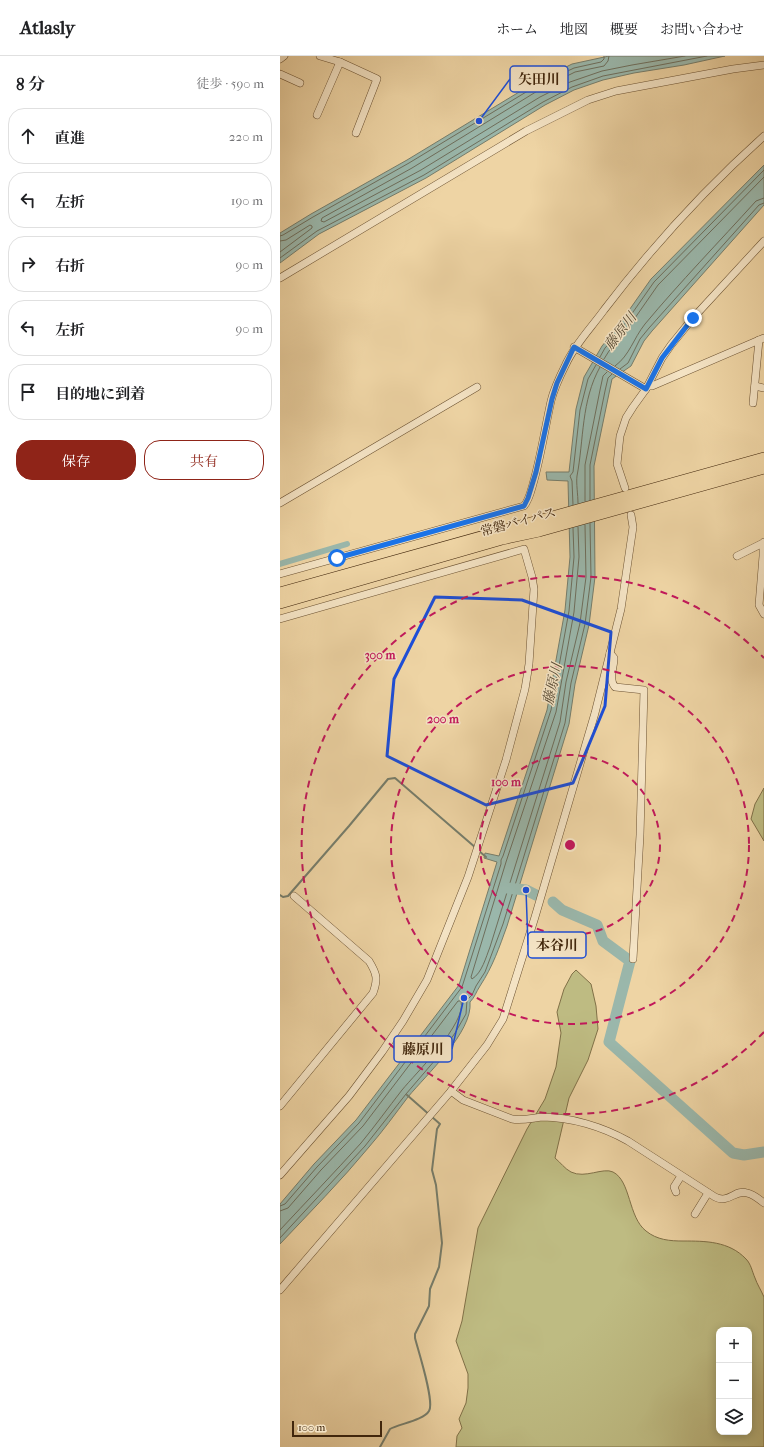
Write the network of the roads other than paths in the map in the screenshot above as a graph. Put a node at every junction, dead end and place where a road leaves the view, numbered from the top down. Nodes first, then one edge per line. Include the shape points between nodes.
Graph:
1 (284, 56) edge
2 (320, 56) edge
3 (280, 59) edge
4 (340, 62) junction
5 (764, 65) edge
6 (280, 74) edge
7 (300, 83) dead end
8 (317, 115) dead end
9 (356, 133) dead end
10 (764, 136) edge
11 (764, 241) edge
12 (280, 278) edge
13 (762, 339) edge
14 (574, 347) junction
15 (755, 386) junction
16 (477, 387) dead end
17 (647, 388) junction
18 (764, 388) edge
19 (753, 403) dead end
20 (764, 458) edge
21 (764, 468) edge
22 (623, 498) junction
23 (280, 503) edge
24 (631, 515) dead end
25 (539, 526) junction
26 (764, 542) edge
27 (737, 556) dead end
28 (280, 574) edge
29 (280, 593) edge
30 (280, 602) edge
31 (764, 614) edge
32 (280, 619) edge
33 (610, 653) junction
34 (294, 896) dead end
35 (632, 959) dead end
36 (451, 1091) junction
37 (280, 1106) edge
38 (280, 1175) edge
39 (681, 1176) junction
40 (676, 1192) dead end
41 (708, 1193) junction
42 (764, 1203) edge
43 (695, 1214) dead end
44 (280, 1290) edge

1 - 3 street
2 - 4 street
4 - 8 street
4 - 9 street via 377,79
5 - 12 street via 622,90 588,100 526,130
6 - 7 street
10 - 14 street via 724,172 624,284
11 - 17 street via 671,345
13 - 15 street
13 - 17 street
14 - 17 street
14 - 28 street via 557,383 536,472 524,506
15 - 18 street
15 - 19 street
16 - 23 street
17 - 22 street via 626,418 620,436 617,464
20 - 22 highway, 常磐バイパス
21 - 22 highway, 常磐バイパス
22 - 25 highway, 常磐バイパス
24 - 33 street via 633,527 621,610
25 - 29 highway, 常磐バイパス
25 - 30 highway, 常磐バイパス via 502,539
26 - 27 street
26 - 31 street via 759,605
32 - 38 street via 524,549 534,589 525,689 506,760 470,871 428,980 354,1090
33 - 35 street via 614,658 611,679 615,687 644,690 640,835
33 - 36 street via 595,713 503,1019 487,1045
34 - 37 street via 369,961 375,971 376,982 373,993
36 - 39 street via 463,1100 512,1119 543,1117 574,1120 613,1134
36 - 44 street
39 - 40 street via 674,1187
39 - 41 street
41 - 42 street via 724,1199 746,1192
41 - 43 street

